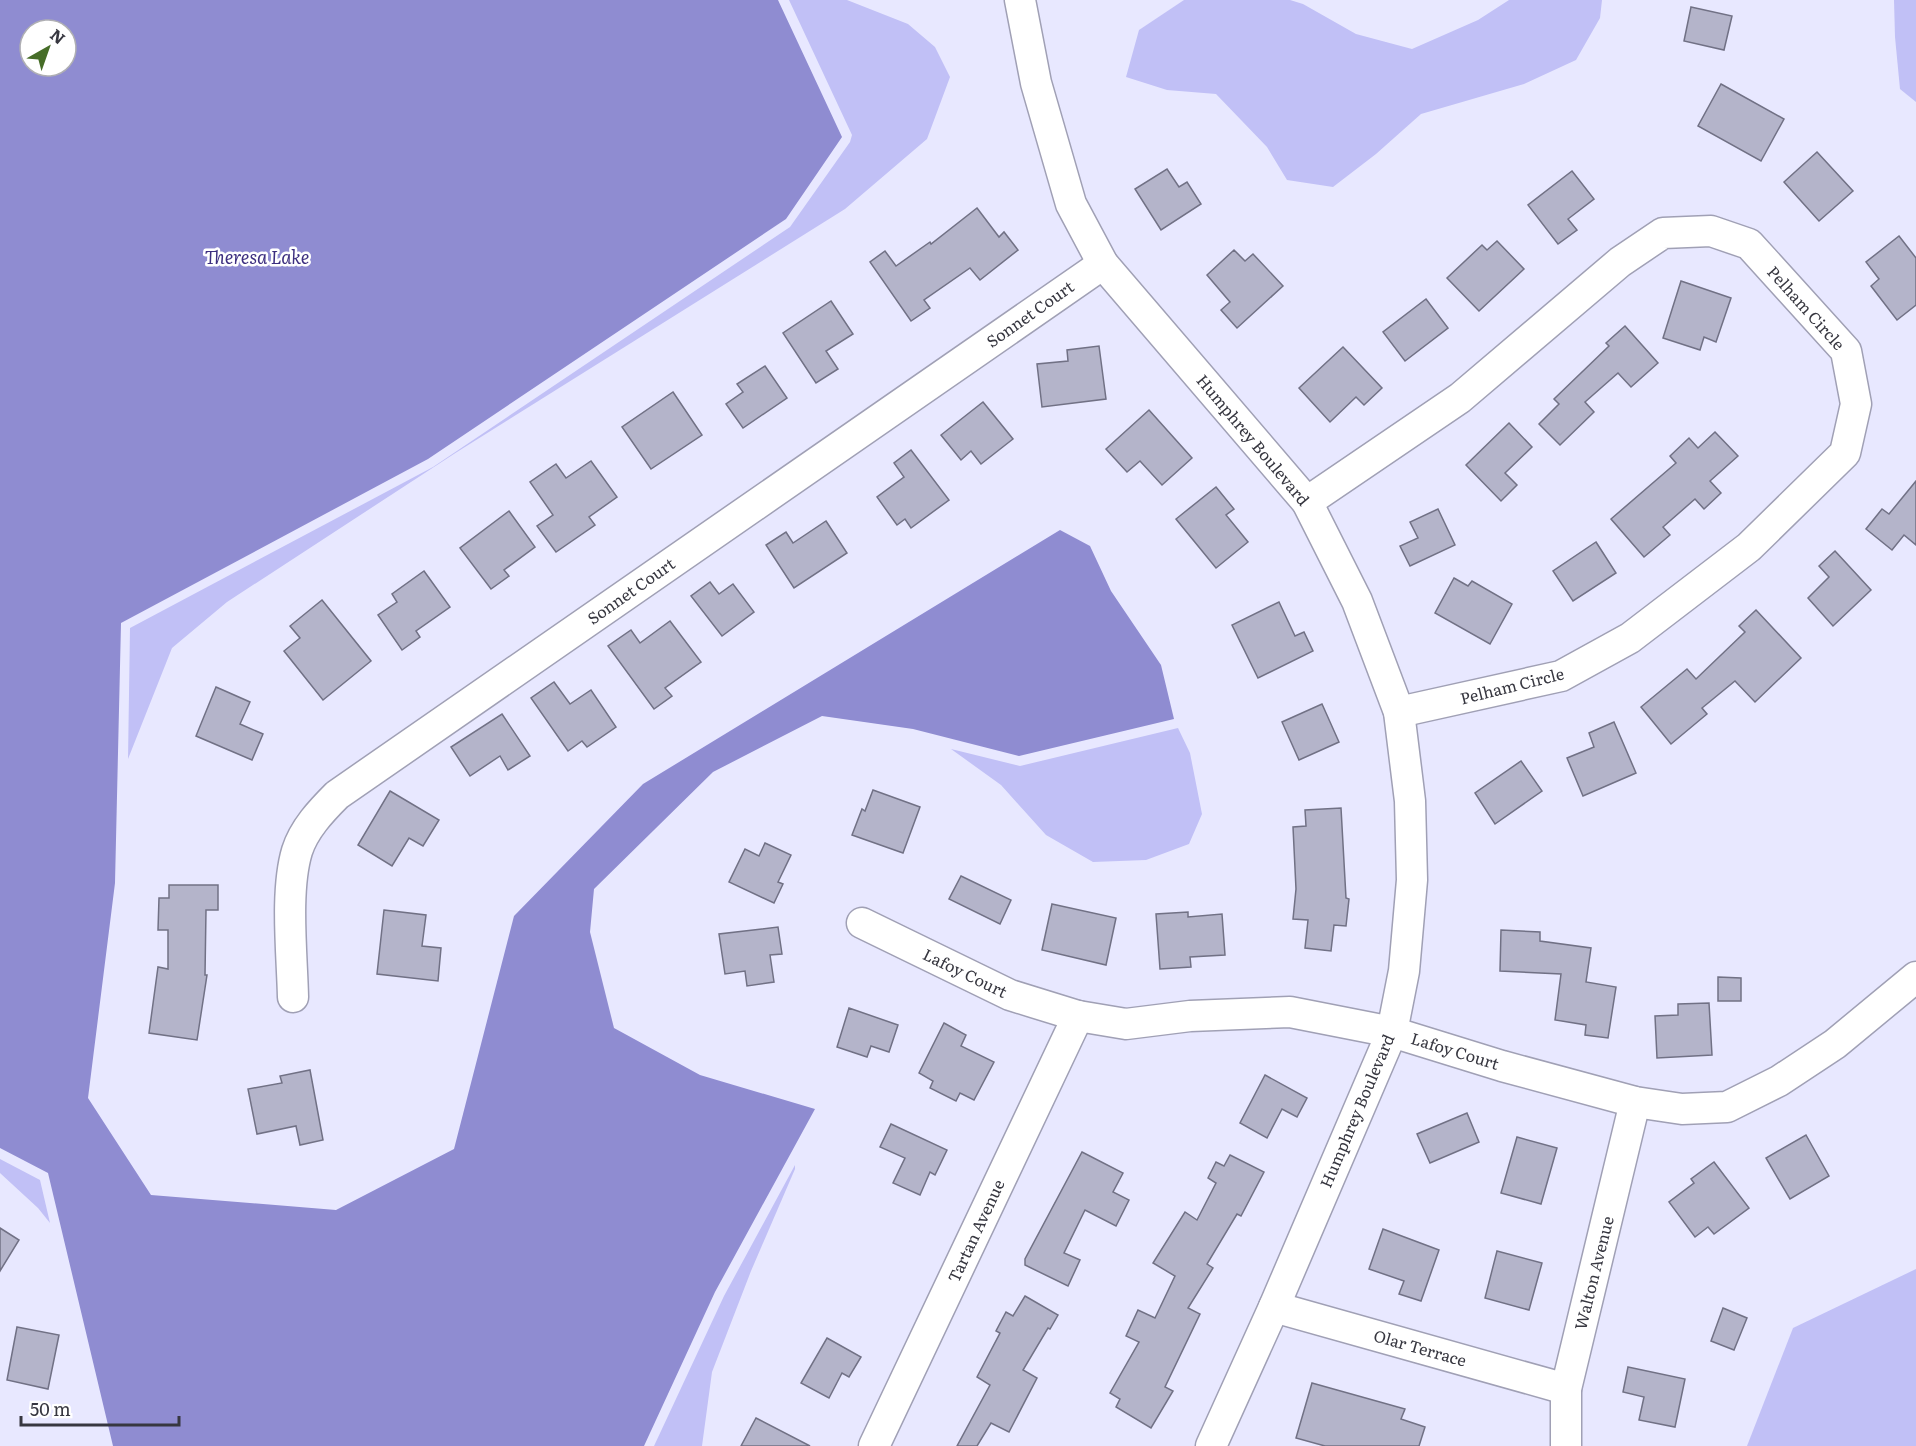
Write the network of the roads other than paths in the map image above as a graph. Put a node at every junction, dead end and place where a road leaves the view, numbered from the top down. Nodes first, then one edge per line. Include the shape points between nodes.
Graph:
1 (1020, 0) edge
2 (1103, 264) junction
3 (1307, 502) junction
4 (1399, 712) junction
5 (862, 923) dead end
6 (1916, 977) edge
7 (293, 997) dead end
8 (1078, 1016) junction
9 (1392, 1032) junction
10 (1635, 1102) junction
11 (1274, 1307) junction
12 (1566, 1389) junction
13 (874, 1446) edge
14 (1211, 1446) edge
15 (1566, 1446) edge

1 - 2 street, Humphrey Boulevard via 1056,157 1071,204
2 - 3 street, Humphrey Boulevard
2 - 7 street, Sonnet Court via 337,795 316,815 298,848 291,878
3 - 4 street, Humphrey Boulevard via 1357,601
3 - 4 street, Pelham Circle via 1460,398 1620,262 1663,233 1711,231 1749,244 1846,351 1856,404 1845,453 1749,546 1630,638 1562,676
4 - 9 street, Humphrey Boulevard via 1410,801 1412,880 1404,971
5 - 8 street, Lafoy Court via 1010,995
6 - 10 street, Lafoy Court via 1835,1044 1779,1081 1727,1107 1682,1109
8 - 9 street, Lafoy Court via 1126,1024 1190,1016 1290,1012
8 - 13 street, Tartan Avenue
9 - 10 street, Lafoy Court
9 - 11 street, Humphrey Boulevard
10 - 12 street, Walton Avenue
11 - 12 street, Olar Terrace
11 - 14 street, Humphrey Boulevard
12 - 15 street, Walton Avenue

